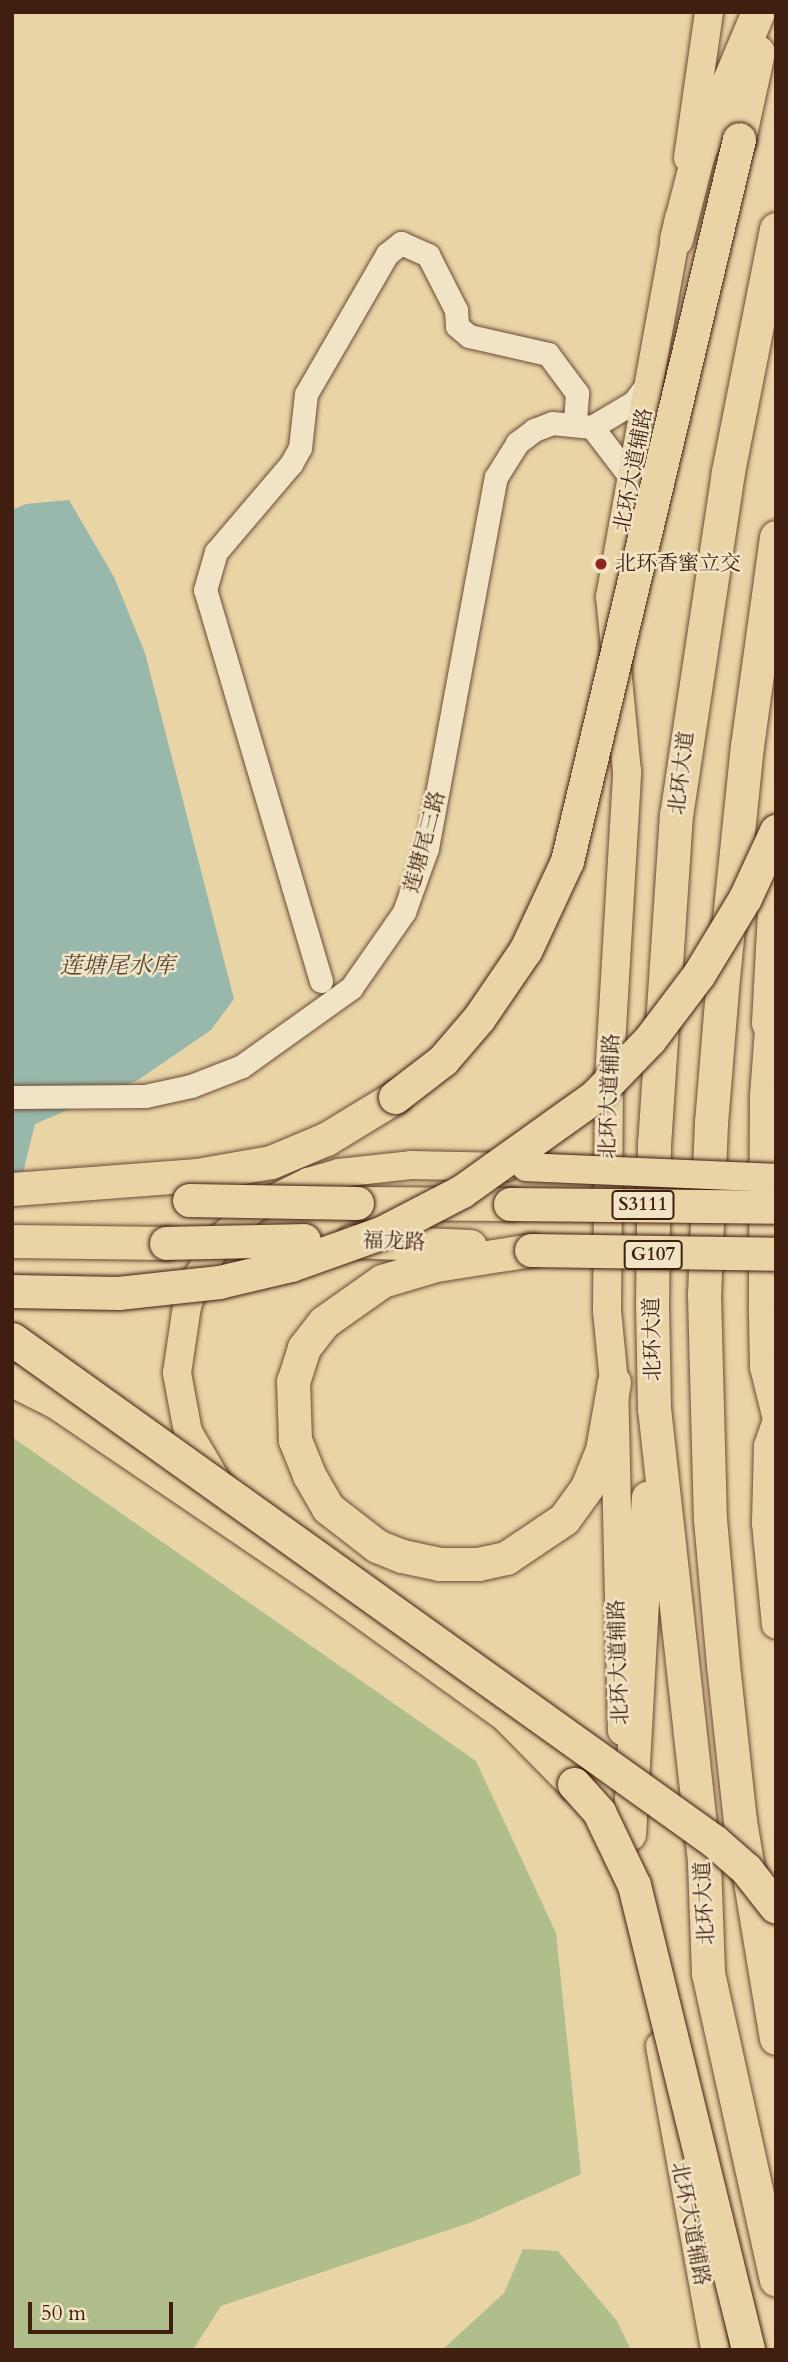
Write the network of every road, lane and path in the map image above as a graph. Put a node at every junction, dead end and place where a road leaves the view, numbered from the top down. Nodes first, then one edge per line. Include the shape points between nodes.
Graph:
1 (709, 12) edge
2 (758, 12) edge
3 (766, 12) edge
4 (776, 229) edge
5 (677, 239) junction
6 (654, 375) junction
7 (584, 426) junction
8 (631, 478) junction
9 (775, 556) edge
10 (776, 831) edge
11 (776, 874) edge
12 (776, 976) edge
13 (321, 981) dead end
14 (768, 1024) junction
15 (12, 1097) edge
16 (776, 1178) edge
17 (12, 1189) edge
18 (117, 1189) junction
19 (12, 1197) edge
20 (776, 1207) edge
21 (12, 1241) edge
22 (530, 1250) junction
23 (776, 1254) edge
24 (12, 1291) edge
25 (12, 1339) edge
26 (12, 1380) edge
27 (614, 1382) junction
28 (654, 1408) junction
29 (776, 1415) edge
30 (776, 1423) edge
31 (259, 1538) junction
32 (776, 1625) edge
33 (629, 1835) junction
34 (776, 1907) edge
35 (776, 2038) edge
36 (776, 2280) edge
37 (715, 2350) edge
38 (748, 2350) edge

1 - 5 main road, 北环大道辅路
2 - 5 highway via 698,154
3 - 18 highway, bridge via 567,861 526,948 479,1018 443,1060 395,1097 326,1139 271,1162
4 - 28 highway, 北环大道 / G107 via 728,472 676,814 654,1143
5 - 6 main road, 北环大道辅路
6 - 7 street via 634,402
6 - 8 main road, 北环大道辅路
7 - 8 street
7 - 13 street via 577,393 548,354 469,336 457,326 456,310 428,255 401,243 387,254 306,394 300,448 291,464 216,552 205,590
7 - 15 street, 莲塘尾三路 via 552,423 534,430 517,443 496,477 427,848 409,902 386,943 330,1007 242,1066 169,1092 125,1097
8 - 27 main road, 北环大道辅路 via 610,597 627,772 609,1079 607,1311
9 - 35 highway, 北环大道 / G107 via 747,745 723,977 704,1294 710,1519 723,1665 740,1821
10 - 24 highway, bridge via 745,898 699,974 650,1039 595,1096 462,1191 381,1233 290,1265 219,1282 118,1293
11 - 14 highway
12 - 14 main road
14 - 29 main road via 764,1367
16 - 31 main road, bridge via 411,1165 338,1173 253,1209 222,1237 198,1276 187,1306 177,1373 188,1432
17 - 18 highway
18 - 19 highway, 福龙路 / S3111
18 - 20 highway, 福龙路 / S3111, bridge via 189,1200
21 - 22 highway, 福龙路 / S3111, bridge via 304,1240
22 - 23 highway, 福龙路 / S3111, bridge
22 - 27 highway via 436,1265 382,1281 324,1322 304,1348 293,1381 295,1440 328,1508 377,1546 402,1556 439,1564 506,1558 564,1520 587,1487 602,1450
25 - 34 highway, bridge via 714,1841 746,1869
26 - 31 highway via 56,1402
27 - 33 main road, 北环大道辅路 via 616,1598
28 - 33 highway
28 - 36 highway, 北环大道 / G107 via 701,1837 708,1973
30 - 32 main road via 768,1446 766,1523
31 - 38 highway, bridge via 506,1716 599,1812 634,1885
33 - 37 main road, 北环大道辅路 via 680,2179

